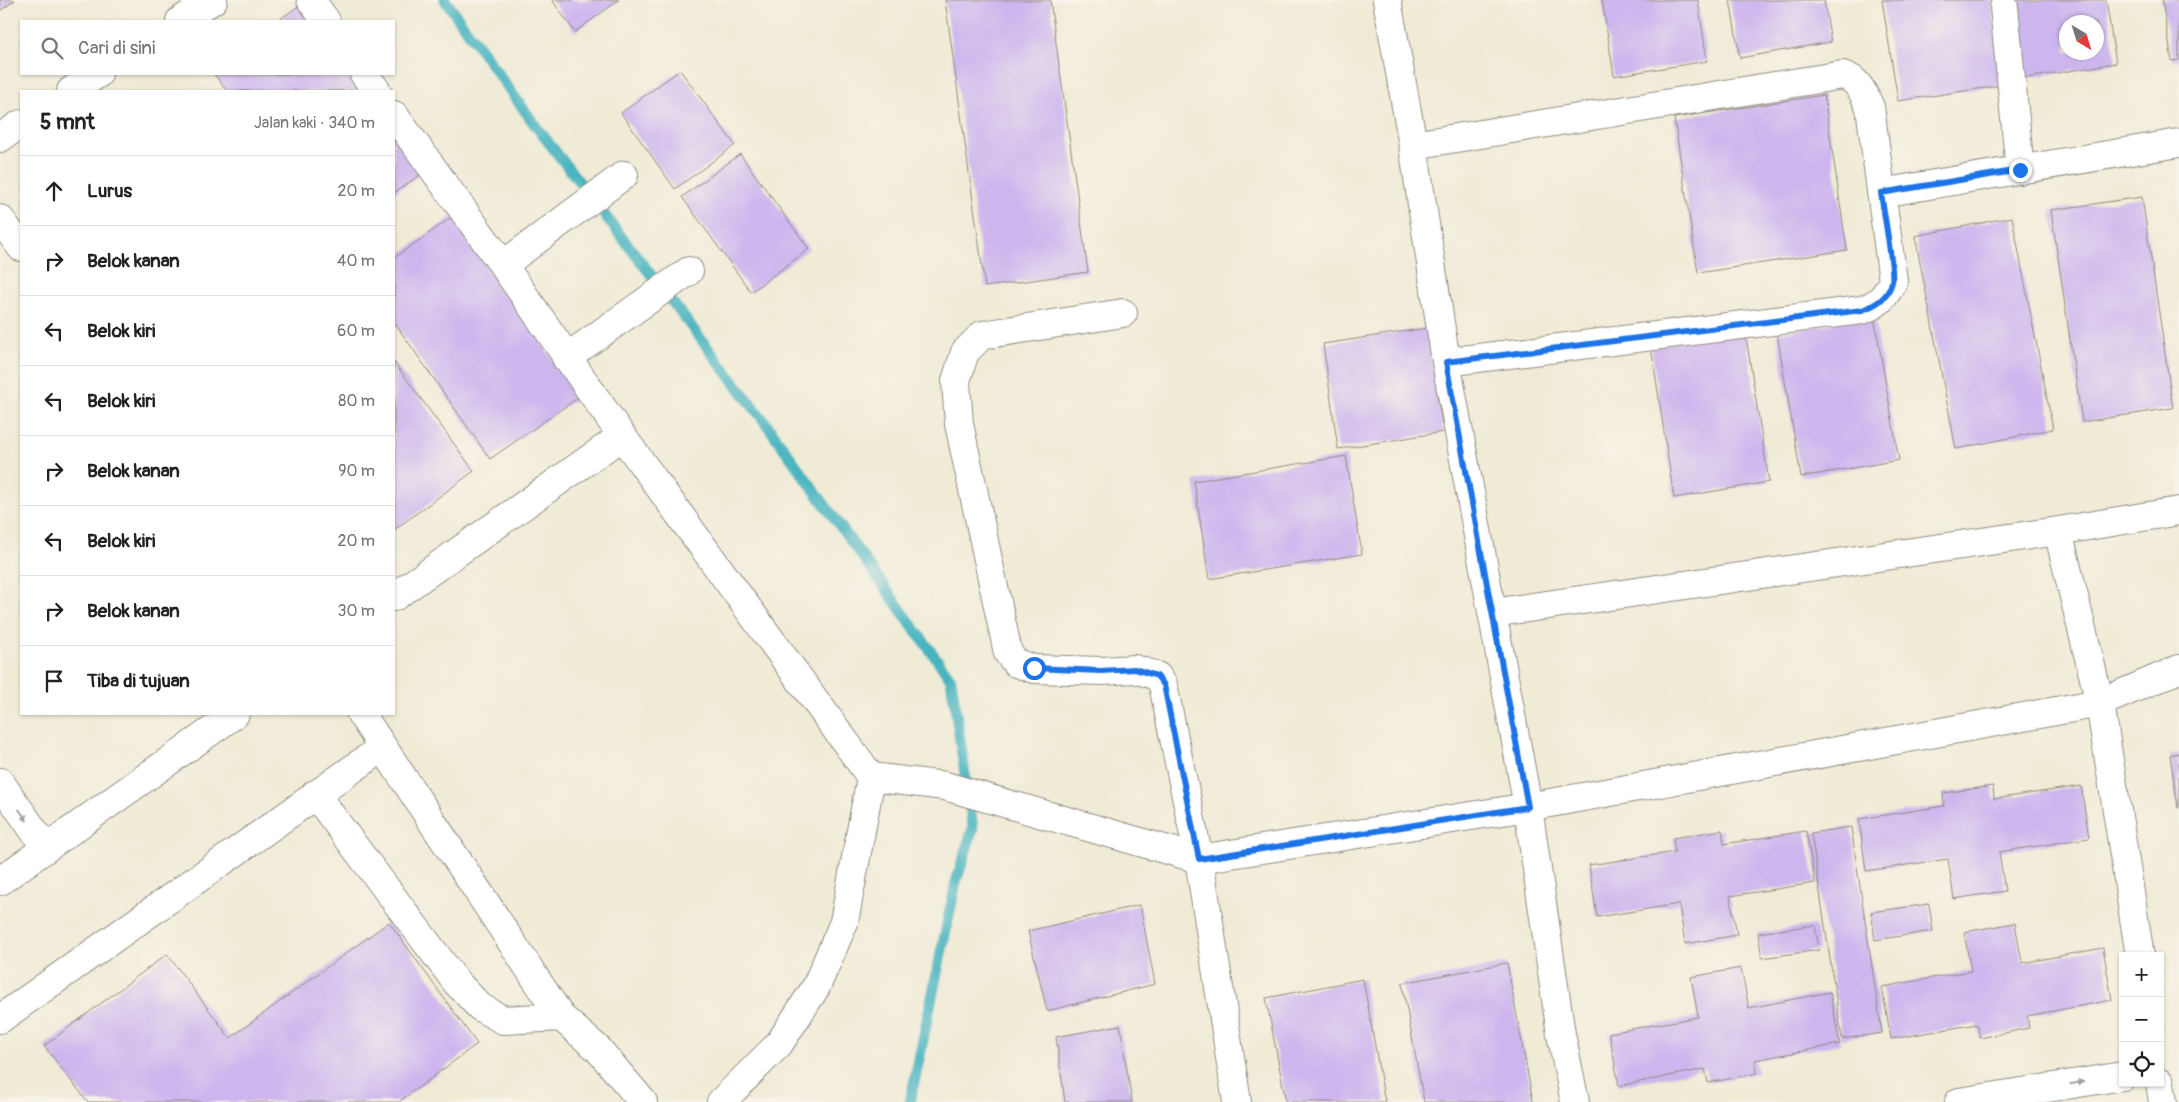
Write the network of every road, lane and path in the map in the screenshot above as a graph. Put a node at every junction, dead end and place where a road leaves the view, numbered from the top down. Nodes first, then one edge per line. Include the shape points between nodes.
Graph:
1 (213, 0) edge
2 (311, 0) edge
3 (1387, 0) edge
4 (2004, 7) dead end
5 (182, 20) edge
6 (325, 20) edge
7 (96, 75) edge
8 (365, 75) edge
9 (73, 90) edge
10 (376, 90) edge
11 (395, 116) edge
12 (20, 125) edge
13 (0, 138) edge
14 (2179, 143) edge
15 (1413, 145) junction
16 (2020, 170) junction
17 (624, 175) dead end
18 (1881, 193) junction
19 (0, 219) edge
20 (20, 246) edge
21 (503, 265) junction
22 (689, 271) dead end
23 (1123, 313) dead end
24 (566, 358) junction
25 (1446, 362) junction
26 (622, 436) junction
27 (2179, 511) edge
28 (2058, 531) junction
29 (395, 596) edge
30 (1492, 613) junction
31 (2179, 669) edge
32 (2100, 703) junction
33 (234, 715) edge
34 (362, 715) edge
35 (382, 748) junction
36 (871, 777) junction
37 (0, 782) edge
38 (315, 794) junction
39 (1528, 807) junction
40 (46, 848) junction
41 (1199, 859) junction
42 (0, 881) edge
43 (2139, 952) edge
44 (561, 1017) junction
45 (0, 1019) edge
46 (2119, 1077) edge
47 (2161, 1087) edge
48 (643, 1102) edge
49 (721, 1102) edge
50 (1237, 1102) edge
51 (1575, 1102) edge
52 (1959, 1102) edge
53 (2163, 1102) edge

1 - 5 lane
2 - 6 lane
3 - 15 lane
4 - 16 lane
7 - 9 lane
8 - 10 lane
11 - 21 lane
12 - 13 lane
14 - 16 lane
15 - 18 lane via 1843,75 1861,87 1870,107
15 - 25 lane
16 - 18 lane
17 - 21 lane
18 - 25 lane via 1893,282 1885,297 1875,305 1862,310
19 - 20 lane
21 - 24 lane
22 - 24 lane
23 - 41 lane via 982,335 965,352 956,381 959,424 1008,653 1016,663 1034,668 1135,669 1157,676 1164,685
24 - 26 lane
25 - 30 lane
26 - 29 lane
26 - 36 lane
27 - 28 lane
28 - 30 lane
28 - 32 lane
30 - 39 lane
31 - 32 lane
32 - 39 lane
32 - 43 lane
33 - 40 lane
34 - 35 lane
35 - 38 lane
35 - 44 lane
36 - 41 lane via 945,786
36 - 49 lane via 844,922 816,987 779,1044
37 -> 40 lane
38 - 44 lane via 457,983 480,1007 503,1020
38 - 45 lane
39 - 41 lane
39 - 51 lane via 1561,1034
40 - 42 lane
41 - 50 lane
44 - 48 lane via 598,1049
52 -> 46 lane
47 - 53 lane

